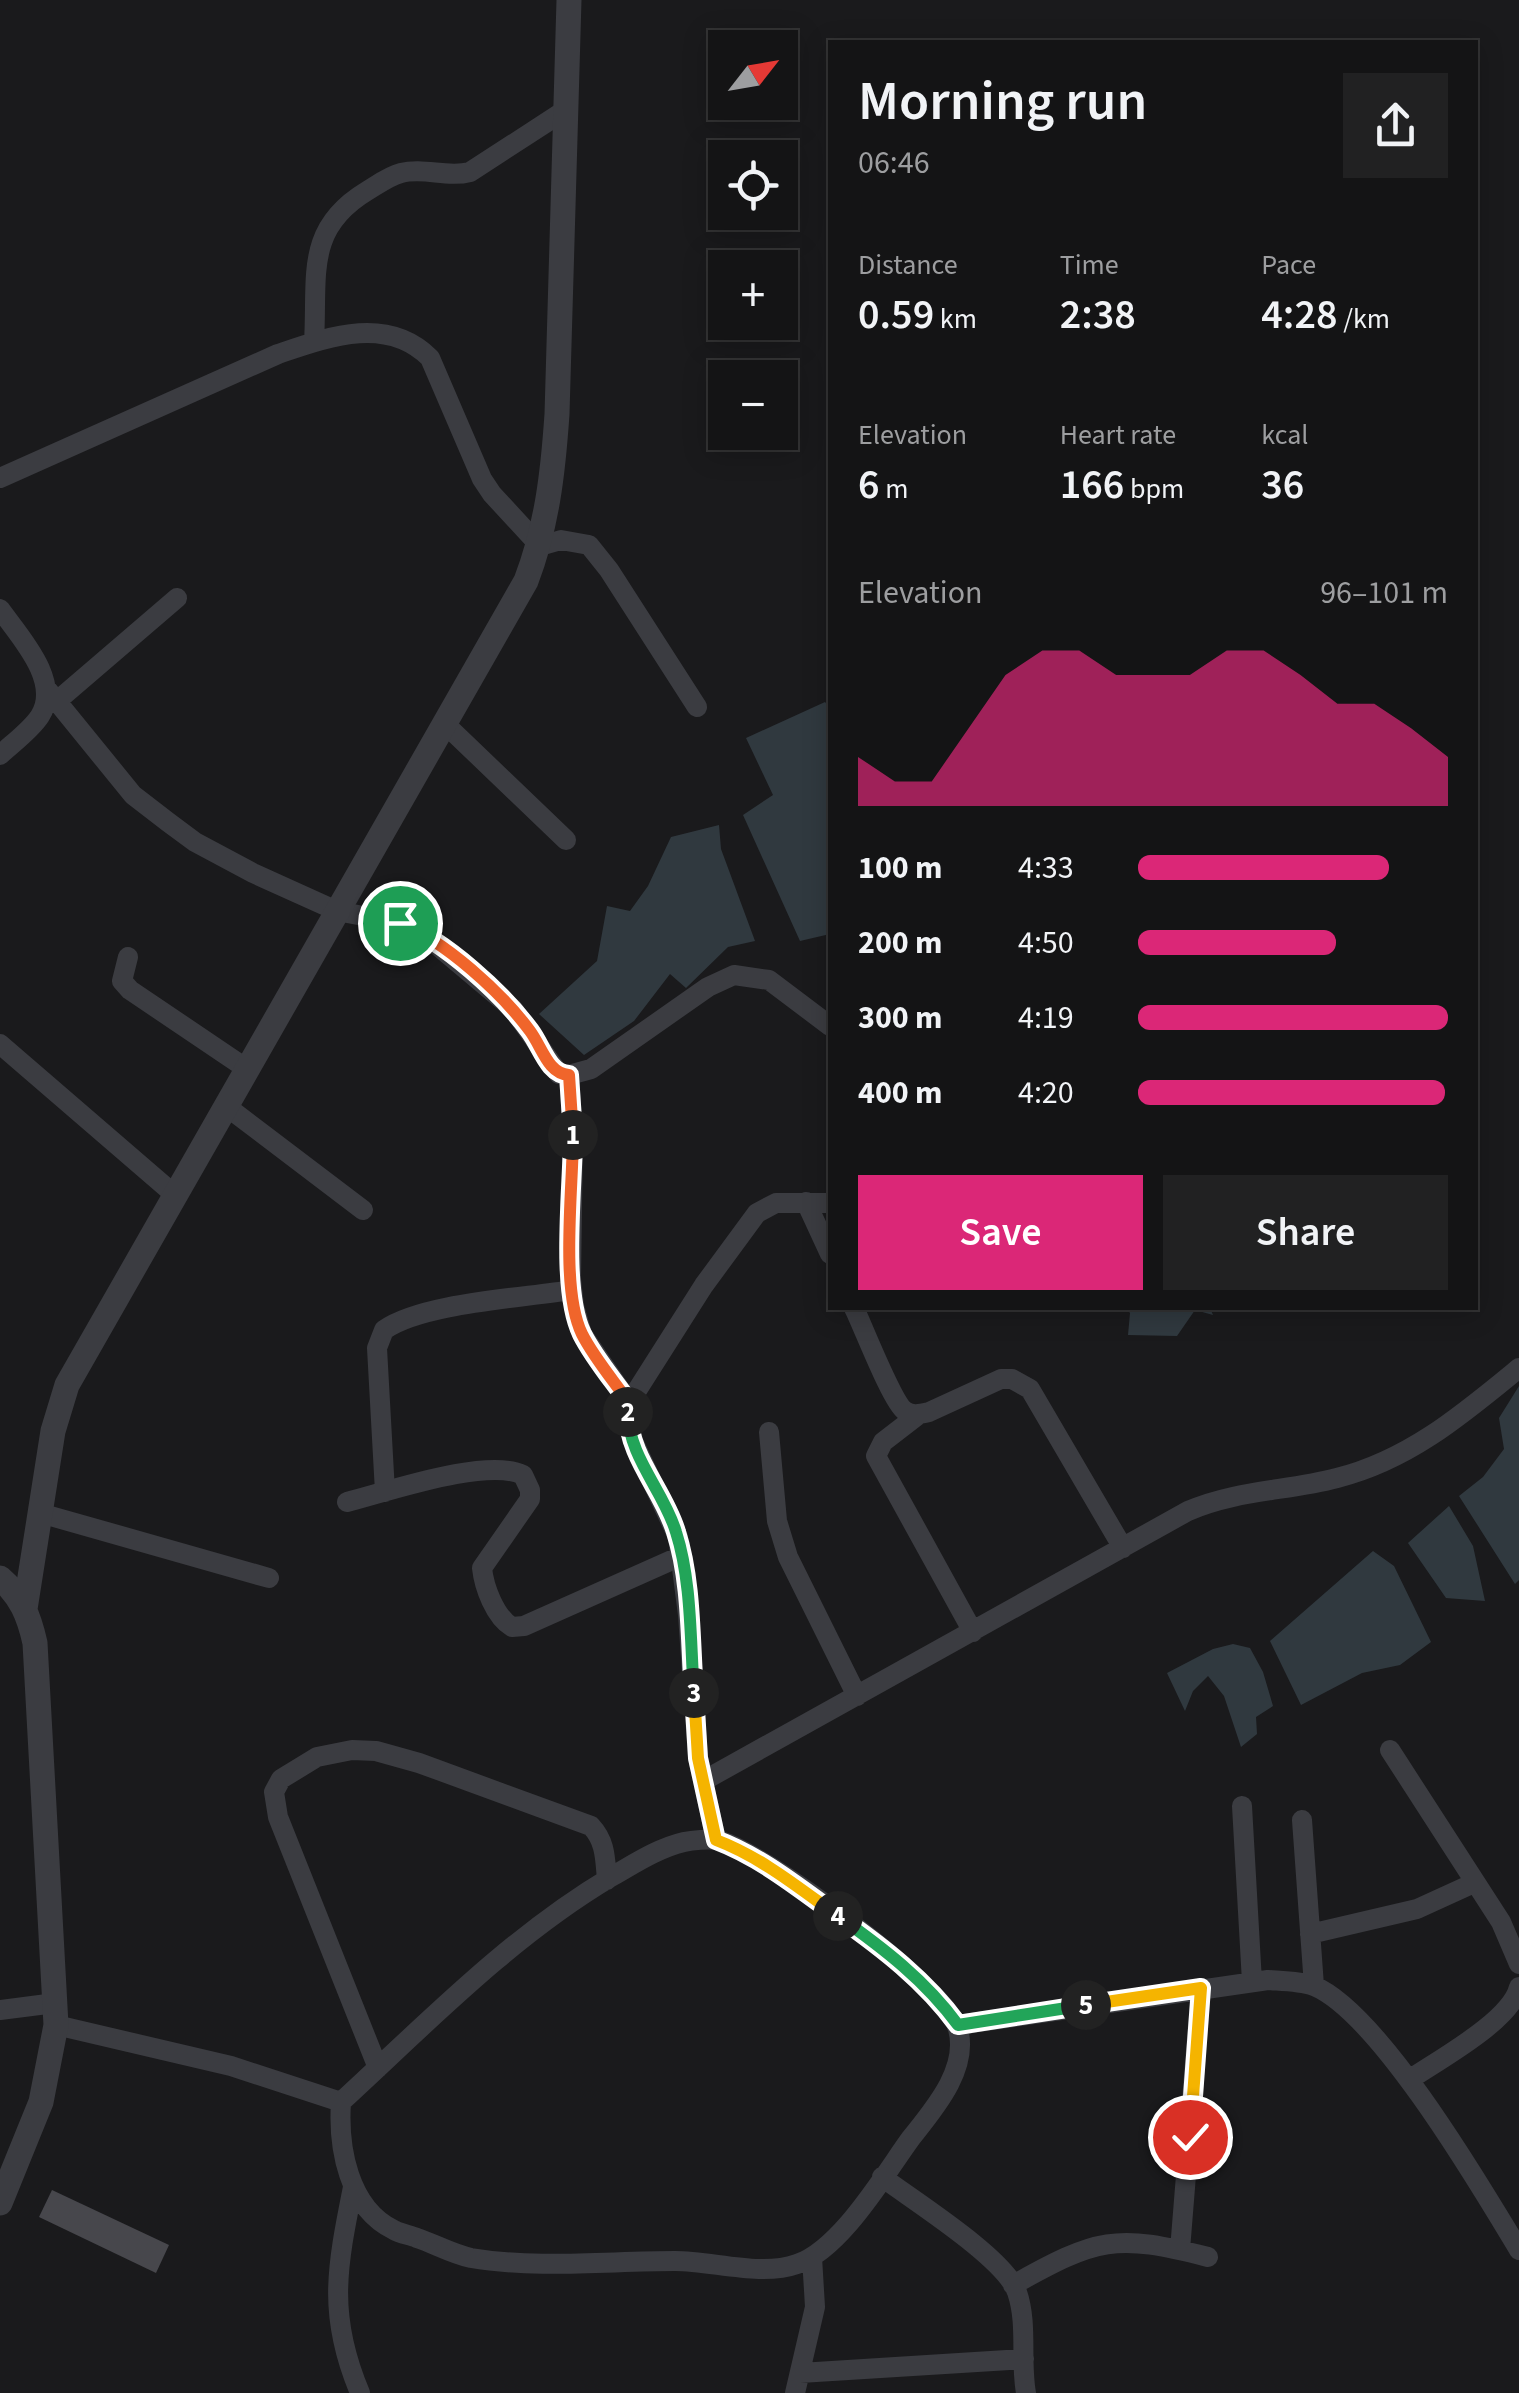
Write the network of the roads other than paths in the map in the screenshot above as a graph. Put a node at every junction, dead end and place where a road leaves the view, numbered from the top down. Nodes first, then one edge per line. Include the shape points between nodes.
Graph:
1 (568, 0) edge
2 (564, 111) junction
3 (314, 342) junction
4 (0, 478) edge
5 (540, 546) junction
6 (176, 598) dead end
7 (0, 609) edge
8 (52, 694) junction
9 (698, 707) dead end
10 (445, 724) junction
11 (0, 755) edge
12 (566, 840) dead end
13 (337, 912) junction
14 (128, 956) dead end
15 (828, 1024) edge
16 (0, 1044) edge
17 (247, 1069) junction
18 (569, 1075) junction
19 (226, 1106) junction
20 (175, 1195) junction
21 (806, 1202) junction
22 (828, 1202) edge
23 (362, 1210) dead end
24 (828, 1250) edge
25 (571, 1290) junction
26 (855, 1310) edge
27 (1519, 1368) edge
28 (630, 1404) junction
29 (918, 1415) junction
30 (769, 1432) dead end
31 (386, 1492) junction
32 (347, 1502) dead end
33 (40, 1513) junction
34 (1124, 1548) junction
35 (681, 1556) junction
36 (0, 1578) edge
37 (269, 1578) dead end
38 (24, 1608) junction
39 (973, 1632) junction
40 (857, 1696) junction
41 (1390, 1750) dead end
42 (702, 1780) junction
43 (1242, 1806) dead end
44 (1302, 1820) dead end
45 (716, 1840) junction
46 (607, 1880) junction
47 (1474, 1883) junction
48 (1310, 1934) junction
49 (1519, 1964) edge
50 (1252, 1982) junction
51 (1314, 1986) junction
52 (1519, 1987) edge
53 (1201, 1988) junction
54 (0, 2010) edge
55 (56, 2014) junction
56 (958, 2025) junction
57 (378, 2068) junction
58 (1409, 2080) junction
59 (341, 2102) junction
60 (882, 2177) junction
61 (354, 2187) junction
62 (0, 2202) edge
63 (1180, 2250) junction
64 (1519, 2250) edge
65 (812, 2257) junction
66 (1208, 2258) dead end
67 (1013, 2284) junction
68 (1024, 2359) junction
69 (798, 2383) edge
70 (360, 2393) edge
71 (1026, 2393) edge

1 - 2 street
2 - 3 street via 470,172 403,172 350,201 321,241
2 - 5 street via 557,414
3 - 4 street
3 - 5 street via 370,332 417,345 439,374 492,494
5 - 9 street via 561,540 589,545
5 - 10 street
6 - 8 street
7 - 8 street
8 - 11 street via 40,716
8 - 13 street via 133,795 168,822
10 - 12 street
10 - 13 street
13 - 17 street
13 - 18 street via 400,923 425,935 502,998 554,1069
14 - 17 street via 122,981 130,990
15 - 18 street via 769,980 734,975 591,1069
16 - 20 street
17 - 19 street
18 - 25 street
19 - 20 street
19 - 23 street
20 - 33 street via 67,1385
21 - 22 street
21 - 24 street
21 - 28 street via 776,1203 757,1213
25 - 28 street via 582,1334
25 - 31 street via 456,1307 384,1330 377,1348
26 - 29 street via 899,1405
27 - 34 street via 1447,1428 1404,1452 1342,1478 1210,1501
28 - 35 street via 629,1427
29 - 34 street via 1001,1379 1023,1384
29 - 39 street via 883,1442 876,1456
30 - 40 street via 775,1509 788,1557
31 - 32 street
31 - 35 street via 474,1472 523,1475 530,1499 482,1568 500,1616 512,1627
33 - 37 street
33 - 38 street
34 - 39 street
35 - 42 street
36 - 38 street
38 - 55 street via 35,1643
39 - 40 street
40 - 42 street
41 - 47 street
42 - 45 street
43 - 50 street
44 - 48 street
45 - 46 street via 686,1841
45 - 56 street via 770,1867 896,1957
46 - 57 street via 477,1976
46 - 57 street via 604,1848 592,1826 419,1763 352,1750 317,1758 281,1779 274,1792 278,1817
47 - 48 street via 1417,1909
47 - 49 street
48 - 51 street
50 - 51 street
50 - 53 street
51 - 58 street via 1351,2014
52 - 58 street via 1503,2013
53 - 56 street
53 - 63 street
54 - 55 street
55 - 59 street
55 - 62 street via 41,2102
56 - 60 street via 961,2045 940,2102
57 - 59 street
58 - 64 street
59 - 61 street via 342,2152
60 - 65 street via 836,2238
60 - 67 street via 989,2257
61 - 65 street via 392,2230 468,2257 770,2268
61 - 70 street via 336,2308
63 - 66 street
63 - 67 street via 1110,2242
65 - 69 street via 815,2307
67 - 68 street
68 - 69 street
68 - 71 street

